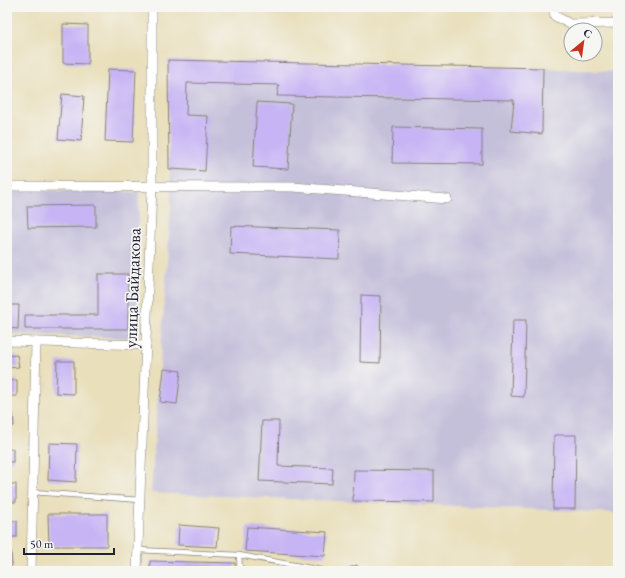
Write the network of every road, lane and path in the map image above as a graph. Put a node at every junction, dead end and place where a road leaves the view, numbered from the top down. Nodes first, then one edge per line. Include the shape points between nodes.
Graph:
1 (152, 7) edge
2 (553, 7) edge
3 (618, 23) edge
4 (7, 186) edge
5 (152, 188) junction
6 (447, 199) dead end
7 (7, 341) edge
8 (36, 342) junction
9 (146, 345) junction
10 (33, 492) junction
11 (140, 500) junction
12 (138, 550) junction
13 (239, 555) junction
14 (31, 571) edge
15 (137, 571) edge
16 (240, 571) edge
17 (321, 571) edge

1 - 5 street, улица Байдакова
2 - 3 street via 555,16 570,24
4 - 5 street
5 - 6 street via 293,187
5 - 9 street, улица Байдакова
7 - 8 street
8 - 9 street
8 - 10 street
9 - 11 street, улица Байдакова
10 - 11 lane
10 - 14 street
11 - 12 street, улица Байдакова
12 - 13 lane
12 - 15 street, улица Байдакова
13 - 16 lane
13 - 17 lane

